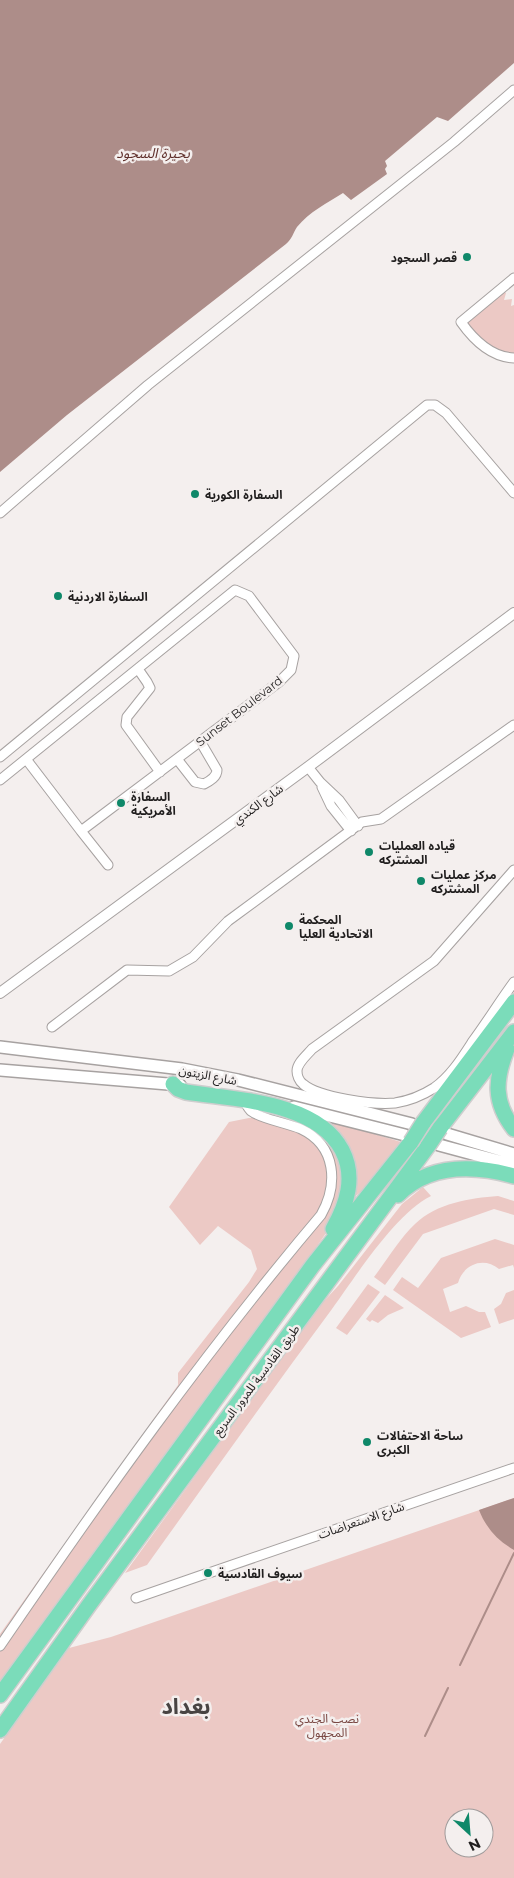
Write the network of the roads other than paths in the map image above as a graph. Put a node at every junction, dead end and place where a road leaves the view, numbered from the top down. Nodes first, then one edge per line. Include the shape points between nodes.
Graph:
1 (514, 90) edge
2 (514, 278) edge
3 (514, 358) edge
4 (514, 493) edge
5 (0, 512) edge
6 (514, 613) edge
7 (138, 669) junction
8 (514, 725) edge
9 (200, 742) junction
10 (0, 757) edge
11 (177, 759) junction
12 (26, 760) junction
13 (308, 768) junction
14 (160, 772) junction
15 (0, 780) edge
16 (354, 828) junction
17 (81, 831) junction
18 (108, 865) dead end
19 (514, 870) edge
20 (514, 982) edge
21 (0, 993) edge
22 (514, 1002) edge
23 (52, 1026) dead end
24 (514, 1032) edge
25 (0, 1047) edge
26 (0, 1070) edge
27 (238, 1080) junction
28 (172, 1084) joint
29 (237, 1097) junction
30 (418, 1124) junction
31 (514, 1129) edge
32 (443, 1131) junction
33 (408, 1139) junction
34 (433, 1145) junction
35 (514, 1154) edge
36 (514, 1165) edge
37 (514, 1176) edge
38 (379, 1213) junction
39 (313, 1266) junction
40 (514, 1468) edge
41 (136, 1598) dead end
42 (0, 1646) edge
43 (0, 1694) edge
44 (0, 1730) edge

1 - 5 street via 454,142 148,385
2 - 3 street via 461,322 488,350
4 - 10 street via 446,413 435,405 427,404
6 - 13 street, شارع الكندي
7 - 9 street, Sunset Boulevard via 235,590 249,596 294,656 291,670
7 - 12 street, Sunset Boulevard
7 - 14 street via 150,688 127,717 126,725
8 - 16 street via 381,819 362,822
9 - 11 street, Sunset Boulevard
9 - 11 street via 217,770 210,781 204,784 195,782
11 - 14 street, Sunset Boulevard
12 - 15 street, Sunset Boulevard
12 - 17 street
13 - 16 street via 320,782 331,806
13 - 21 street, شارع الكندي
14 - 17 street, Sunset Boulevard
16 - 23 street via 228,921 193,957 169,972 127,970
17 - 18 street
19 - 20 street via 434,961 312,1049 298,1067 300,1082 320,1092 362,1102 397,1102 419,1096 433,1088 456,1066
22 - 30 highway, طريق القادسية للمرور السريع
24 - 31 highway via 500,1068 498,1092 502,1108
24 - 32 highway, طريق القادسية للمرور السريع
25 - 27 main road, شارع الزيتون via 182,1069
26 - 28 main road, شارع الزيتون
27 - 29 main road
27 - 30 main road, شارع الزيتون
28 - 29 highway via 186,1092
29 - 33 main road, شارع الزيتون
29 - 39 highway via 313,1120 331,1134 345,1156 349,1170 348,1195
29 - 42 street via 253,1112 302,1129 323,1148 332,1175 328,1203 206,1357 66,1549
30 - 33 highway, طريق القادسية للمرور السريع, bridge
32 - 34 highway, طريق القادسية للمرور السريع, bridge
32 - 35 main road
33 - 39 highway, طريق القادسية للمرور السريع
34 - 36 main road
34 - 38 highway, طريق القادسية للمرور السريع
37 - 38 highway via 470,1168 439,1171 410,1185
38 - 44 highway, طريق القادسية للمرور السريع via 88,1605
39 - 43 highway, طريق القادسية للمرور السريع
40 - 41 street, شارع الاستعراضات

